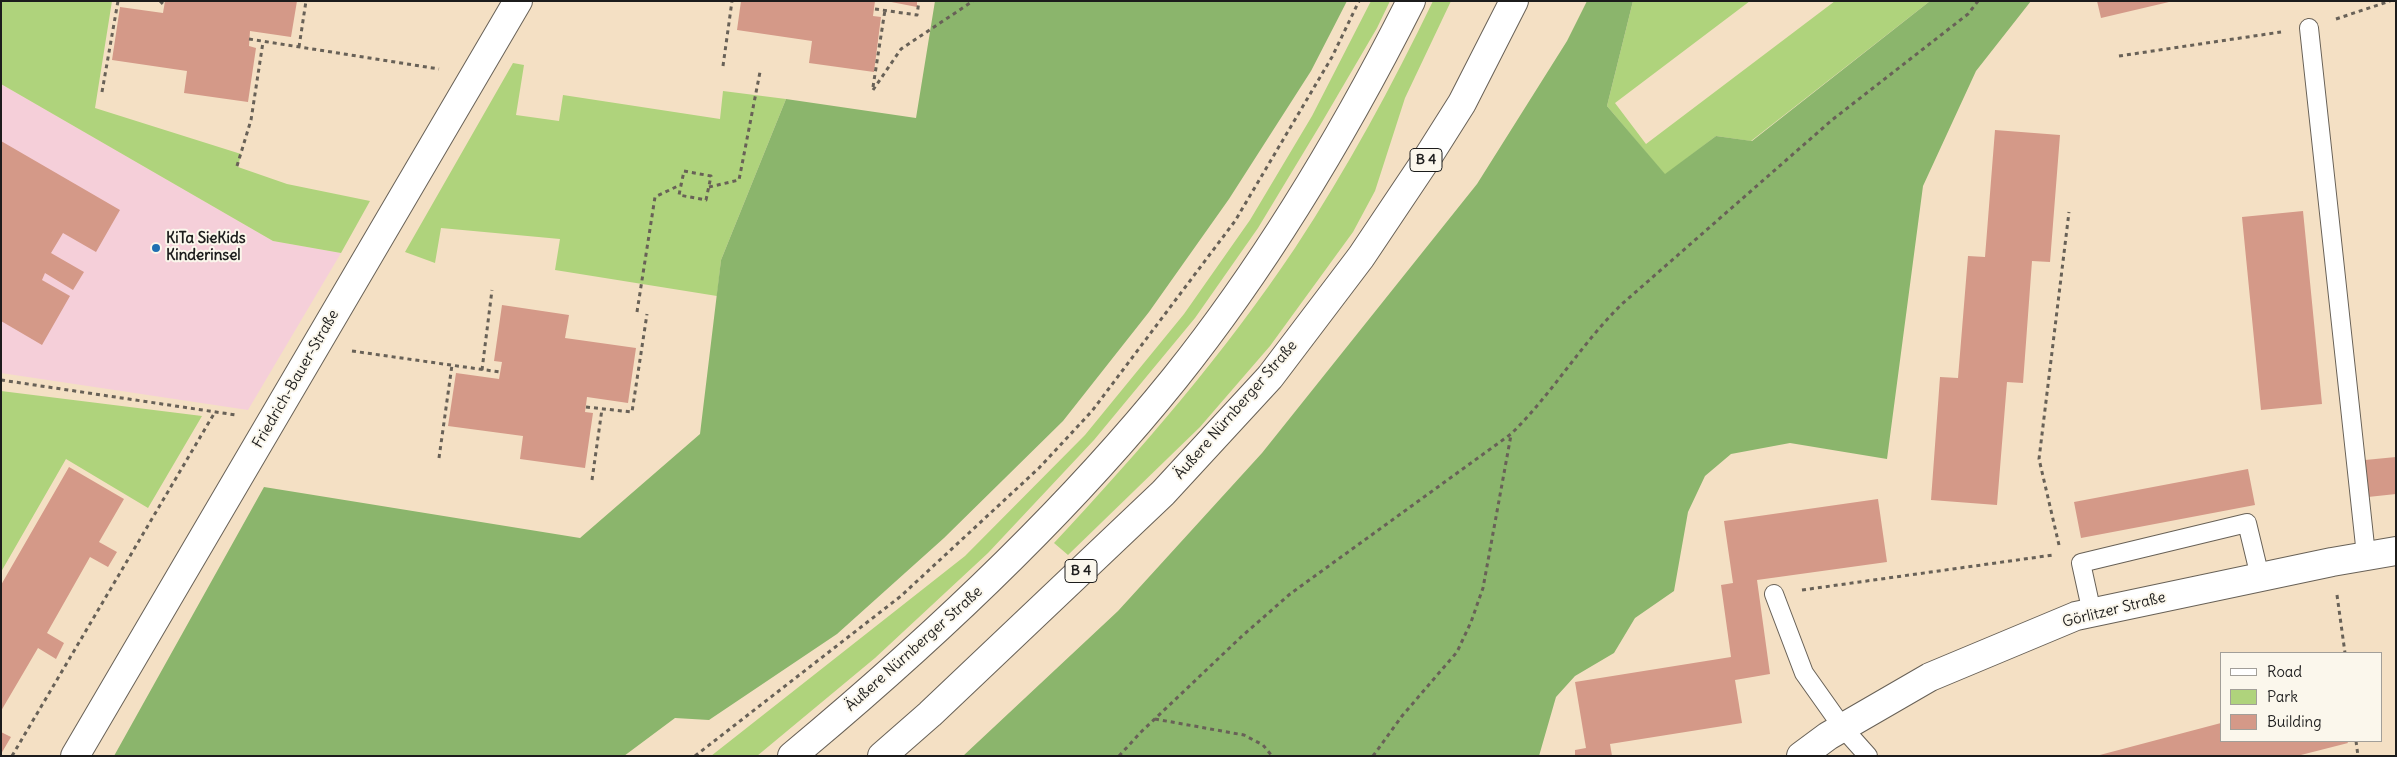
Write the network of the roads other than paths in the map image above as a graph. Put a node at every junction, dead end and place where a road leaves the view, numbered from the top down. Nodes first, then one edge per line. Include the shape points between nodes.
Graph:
1 (518, 1) edge
2 (1411, 1) edge
3 (1514, 1) edge
4 (2309, 28) road end
5 (2396, 551) edge
6 (2366, 555) junction
7 (2260, 577) junction
8 (1774, 594) road end
9 (2092, 613) junction
10 (1843, 728) junction
11 (75, 756) edge
12 (792, 756) edge
13 (882, 756) edge
14 (1801, 756) edge
15 (1868, 756) edge

1 - 11 main road, Friedrich-Bauer-Straße
2 - 12 main road, Äußere Nürnberger Straße via 1356,108 1261,260 1175,378 1059,509 980,589
3 - 13 main road, Äußere Nürnberger Straße / B 4 via 1462,103 1426,160 1361,257 1270,377 1163,493
4 - 6 lane
5 - 6 main road, Görlitzer Straße
6 - 7 main road, Görlitzer Straße
7 - 9 main road, Görlitzer Straße
7 - 9 lane via 2247,523 2081,562
8 - 10 lane via 1804,673
9 - 10 main road, Görlitzer Straße via 2076,616 1930,677
10 - 14 main road, Görlitzer Straße
10 - 15 lane

